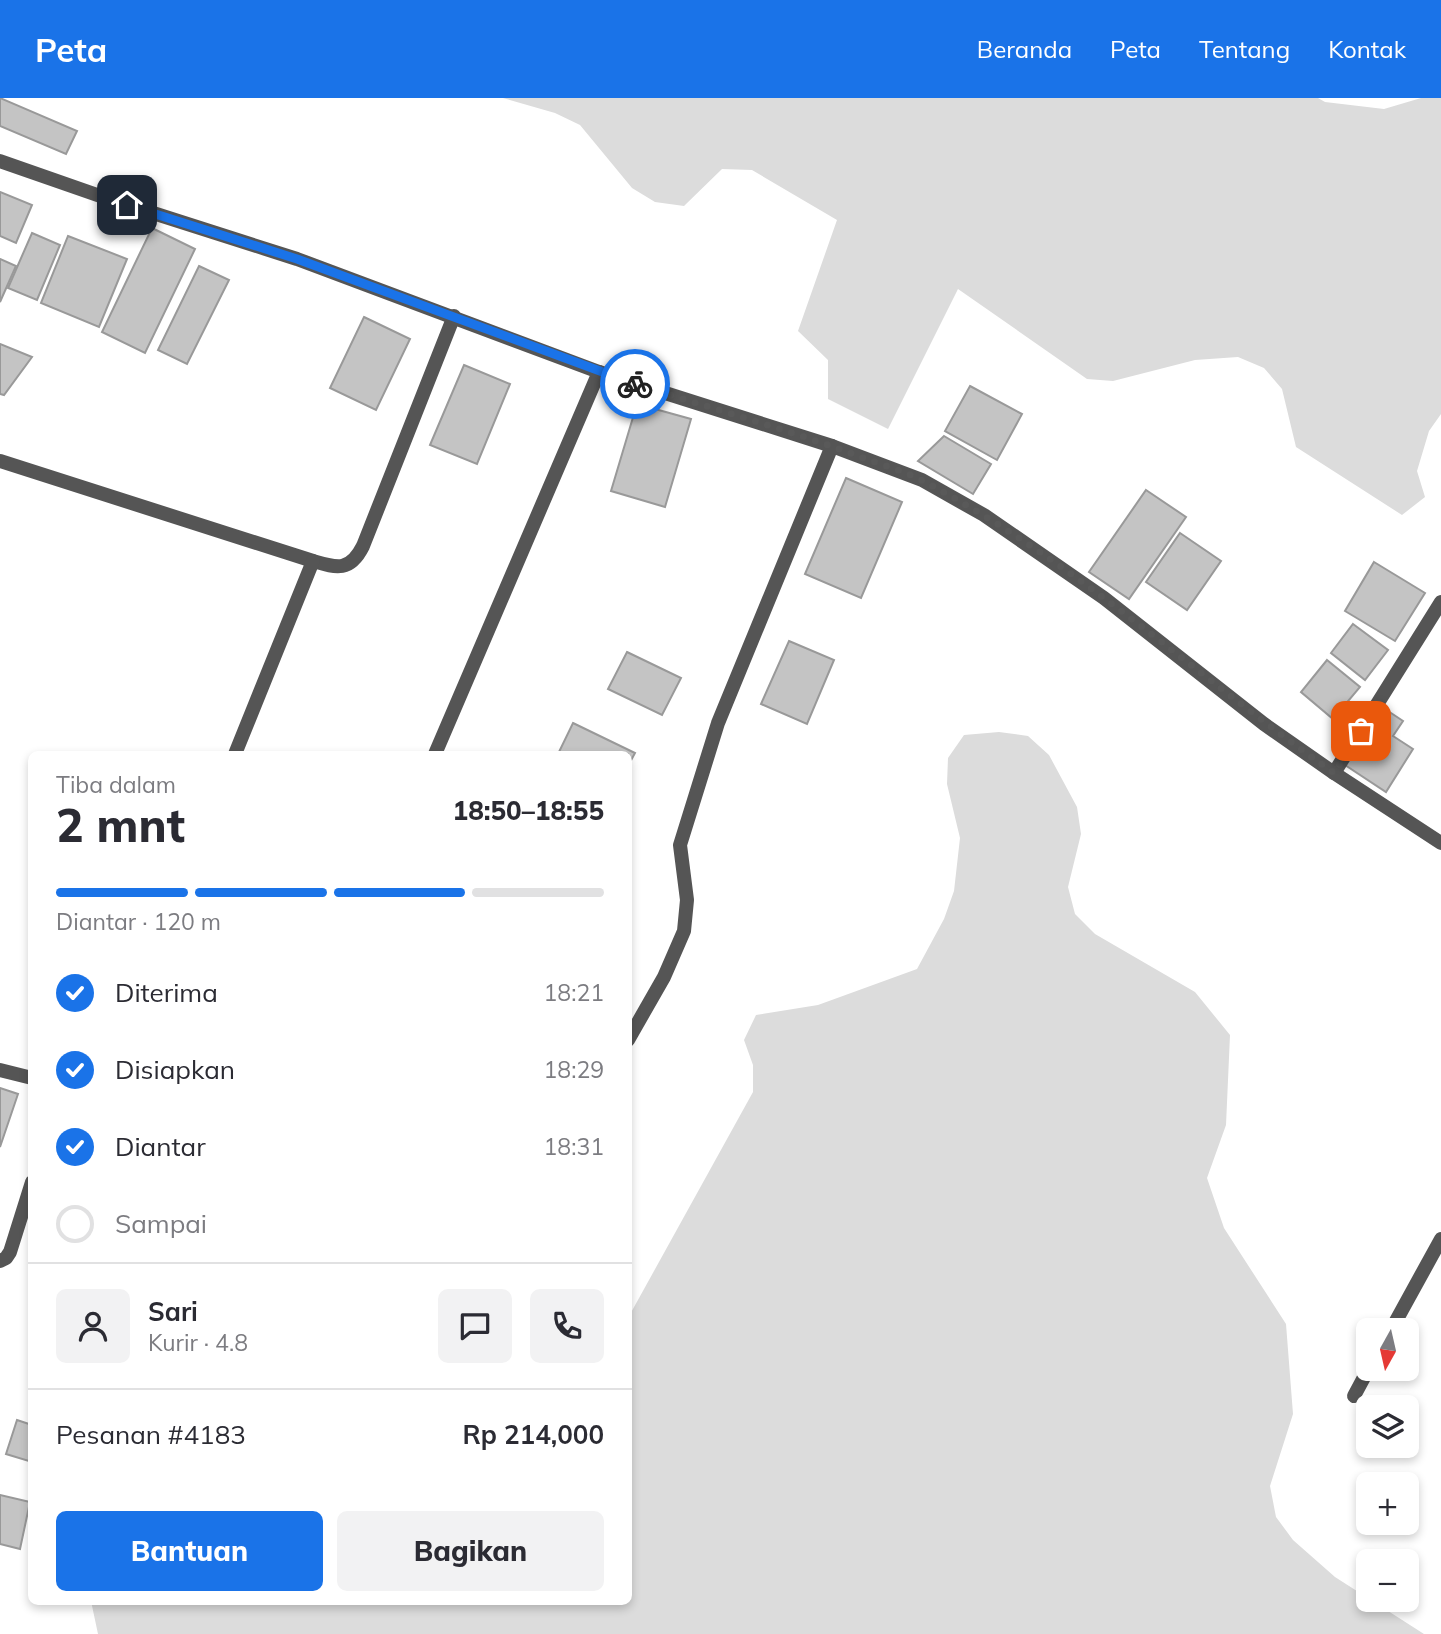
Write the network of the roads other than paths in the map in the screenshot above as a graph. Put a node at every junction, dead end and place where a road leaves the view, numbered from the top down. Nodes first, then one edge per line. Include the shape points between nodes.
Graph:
1 (0, 161) edge
2 (454, 316) junction
3 (599, 372) junction
4 (832, 446) junction
5 (0, 461) edge
6 (313, 561) junction
7 (1441, 602) edge
8 (236, 751) edge
9 (436, 751) edge
10 (1334, 773) junction
11 (1441, 843) edge
12 (632, 1033) edge
13 (0, 1070) edge
14 (28, 1077) edge
15 (28, 1195) edge
16 (1441, 1239) edge
17 (0, 1261) edge
18 (1398, 1318) edge
19 (1362, 1381) edge
20 (1354, 1396) dead end

1 - 2 street
2 - 3 street
2 - 6 street via 358,555 343,566
3 - 4 street
3 - 9 street
4 - 10 street via 922,480 984,515 1104,598
4 - 12 street via 718,723 680,845 687,900 684,931
5 - 6 street
6 - 8 street
7 - 10 street
10 - 11 street
13 - 14 street
15 - 17 street via 10,1252
16 - 18 street
19 - 20 street

